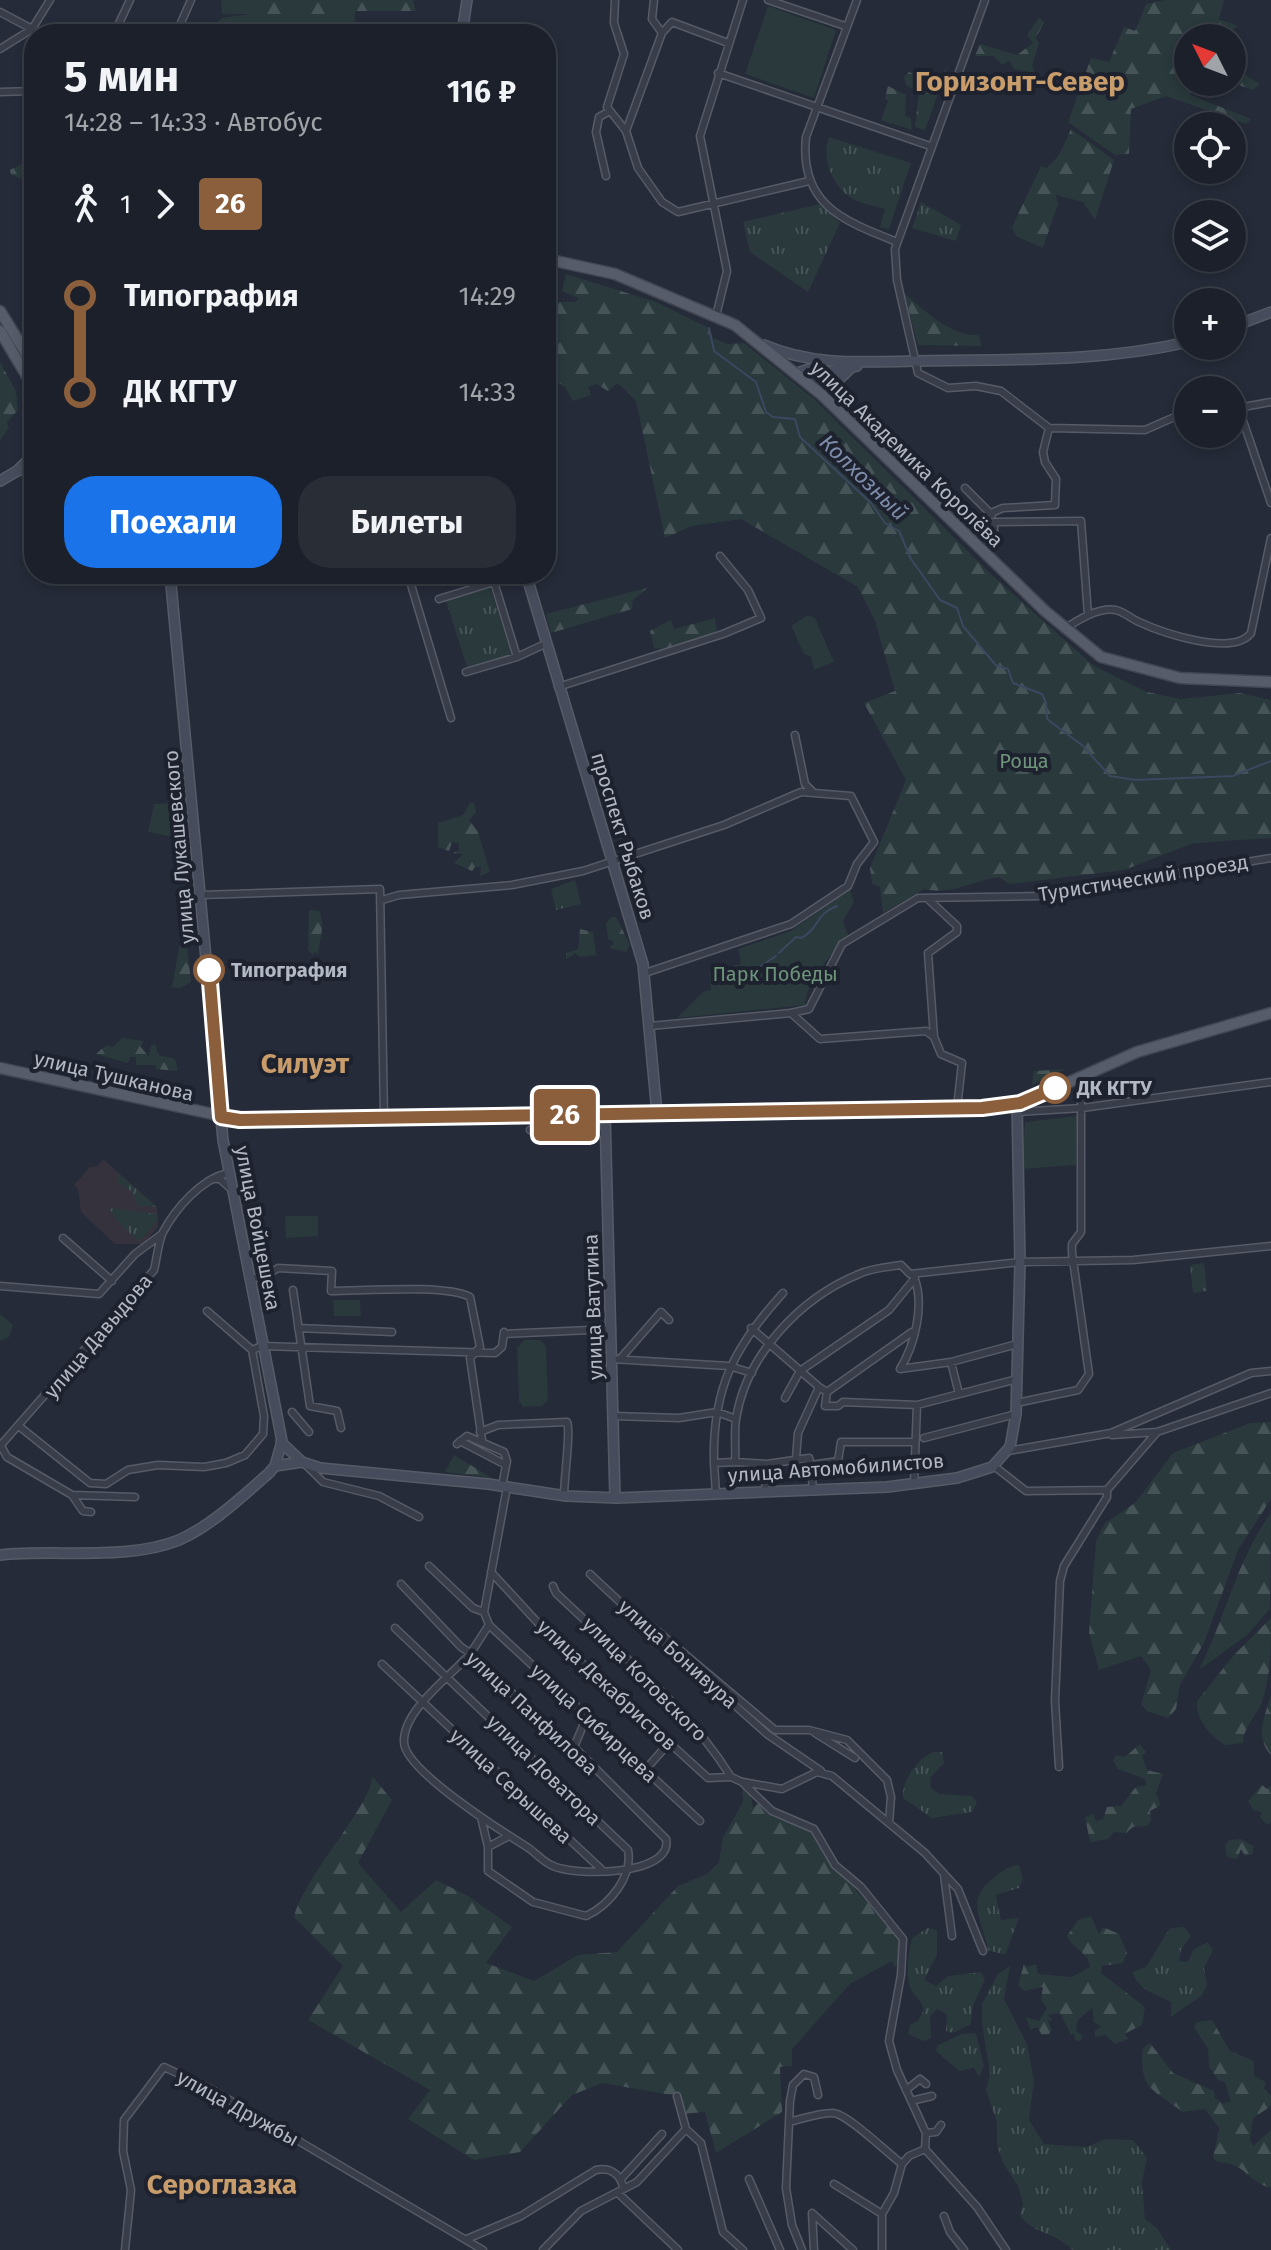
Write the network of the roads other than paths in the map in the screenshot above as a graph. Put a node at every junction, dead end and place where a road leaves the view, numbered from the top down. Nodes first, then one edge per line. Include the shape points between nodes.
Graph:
1 (50, 0) edge
2 (130, 0) edge
3 (191, 0) edge
4 (467, 0) edge
5 (615, 0) edge
6 (654, 0) edge
7 (743, 0) edge
8 (768, 0) edge
9 (857, 0) edge
10 (985, 0) edge
11 (0, 12) edge
12 (35, 24) edge
13 (119, 24) edge
14 (180, 24) edge
15 (463, 24) edge
16 (24, 25) edge
17 (845, 26) junction
18 (662, 33) junction
19 (24, 34) edge
20 (728, 43) junction
21 (0, 49) edge
22 (718, 73) junction
23 (24, 91) edge
24 (0, 92) edge
25 (818, 107) junction
26 (608, 112) junction
27 (626, 131) junction
28 (930, 146) junction
29 (606, 176) dead end
30 (809, 181) junction
31 (714, 205) junction
32 (897, 242) junction
33 (556, 261) edge
34 (0, 311) edge
35 (1271, 312) edge
36 (716, 316) junction
37 (1246, 322) edge
38 (0, 331) edge
39 (761, 344) junction
40 (1174, 344) edge
41 (24, 350) edge
42 (915, 361) junction
43 (850, 364) junction
44 (24, 371) edge
45 (799, 375) junction
46 (1271, 402) edge
47 (835, 407) junction
48 (1246, 407) edge
49 (1174, 417) edge
50 (1049, 428) junction
51 (1246, 436) edge
52 (24, 464) edge
53 (24, 469) edge
54 (17, 471) junction
55 (0, 481) edge
56 (965, 488) dead end
57 (1271, 503) edge
58 (991, 513) junction
59 (994, 522) junction
60 (1271, 538) edge
61 (978, 547) junction
62 (720, 556) dead end
63 (171, 584) edge
64 (411, 584) edge
65 (488, 584) edge
66 (495, 584) edge
67 (529, 584) edge
68 (439, 599) dead end
69 (1088, 615) junction
70 (1064, 629) junction
71 (545, 644) junction
72 (517, 657) junction
73 (466, 672) dead end
74 (1271, 682) edge
75 (558, 687) junction
76 (451, 718) dead end
77 (795, 735) dead end
78 (813, 792) junction
79 (1271, 858) edge
80 (612, 863) junction
81 (201, 895) junction
82 (928, 899) junction
83 (382, 900) junction
84 (645, 973) junction
85 (791, 1013) junction
86 (1271, 1013) edge
87 (650, 1026) junction
88 (934, 1037) junction
89 (0, 1068) edge
90 (1081, 1075) junction
91 (1271, 1082) edge
92 (1043, 1094) junction
93 (957, 1108) junction
94 (1017, 1108) junction
95 (1043, 1108) junction
96 (1082, 1108) junction
97 (657, 1113) junction
98 (605, 1114) junction
99 (221, 1117) junction
100 (384, 1118) junction
101 (530, 1130) dead end
102 (605, 1133) junction
103 (226, 1160) junction
104 (228, 1173) junction
105 (208, 1179) junction
106 (231, 1189) junction
107 (162, 1234) junction
108 (63, 1238) dead end
109 (1271, 1246) edge
110 (1073, 1261) junction
111 (1020, 1262) junction
112 (913, 1276) junction
113 (249, 1279) junction
114 (112, 1281) junction
115 (0, 1286) edge
116 (293, 1290) dead end
117 (783, 1293) dead end
118 (207, 1311) dead end
119 (669, 1320) dead end
120 (298, 1328) junction
121 (751, 1328) junction
122 (612, 1329) junction
123 (392, 1332) dead end
124 (913, 1332) junction
125 (769, 1344) junction
126 (1017, 1344) junction
127 (300, 1347) junction
128 (257, 1348) junction
129 (473, 1353) junction
130 (616, 1359) junction
131 (951, 1362) junction
132 (729, 1366) junction
133 (800, 1371) junction
134 (1271, 1371) edge
135 (752, 1373) junction
136 (1017, 1379) junction
137 (819, 1387) junction
138 (827, 1392) junction
139 (1271, 1393) edge
140 (959, 1394) junction
141 (785, 1398) dead end
142 (917, 1405) junction
143 (1016, 1409) junction
144 (292, 1412) dead end
145 (717, 1412) junction
146 (614, 1416) junction
147 (736, 1419) junction
148 (20, 1427) junction
149 (341, 1428) dead end
150 (309, 1432) dead end
151 (480, 1432) junction
152 (1157, 1432) junction
153 (13, 1433) junction
154 (0, 1436) edge
155 (1101, 1436) junction
156 (924, 1438) dead end
157 (482, 1440) junction
158 (281, 1442) junction
159 (914, 1442) junction
160 (1, 1446) edge
161 (1008, 1451) junction
162 (796, 1458) junction
163 (735, 1462) junction
164 (304, 1463) junction
165 (714, 1463) junction
166 (767, 1464) junction
167 (506, 1465) junction
168 (811, 1465) junction
169 (275, 1466) junction
170 (994, 1466) junction
171 (914, 1484) junction
172 (505, 1486) junction
173 (1107, 1490) junction
174 (813, 1491) junction
175 (765, 1492) junction
176 (716, 1494) junction
177 (72, 1495) junction
178 (564, 1496) junction
179 (135, 1497) dead end
180 (615, 1498) junction
181 (91, 1512) dead end
182 (419, 1517) dead end
183 (0, 1555) edge
184 (429, 1566) dead end
185 (491, 1572) junction
186 (590, 1574) dead end
187 (401, 1584) dead end
188 (553, 1586) dead end
189 (484, 1612) junction
190 (636, 1616) junction
191 (489, 1625) junction
192 (395, 1628) dead end
193 (470, 1653) junction
194 (382, 1664) dead end
195 (447, 1678) junction
196 (421, 1703) junction
197 (587, 1716) junction
198 (809, 1728) dead end
199 (669, 1743) junction
200 (574, 1747) junction
201 (855, 1758) dead end
202 (1059, 1767) dead end
203 (645, 1770) junction
204 (822, 1771) junction
205 (731, 1777) junction
206 (742, 1782) junction
207 (481, 1817) junction
208 (700, 1821) dead end
209 (889, 1823) junction
210 (507, 1837) junction
211 (488, 1847) junction
212 (628, 1868) junction
213 (601, 1869) junction
214 (944, 1875) junction
215 (952, 1936) dead end
216 (983, 1951) dead end
217 (926, 2084) dead end
218 (906, 2090) junction
219 (818, 2095) dead end
220 (677, 2096) dead end
221 (932, 2096) dead end
222 (911, 2101) junction
223 (789, 2122) junction
224 (941, 2125) dead end
225 (686, 2129) junction
226 (926, 2133) junction
227 (662, 2134) dead end
228 (925, 2149) junction
229 (902, 2164) junction
230 (749, 2179) dead end
231 (622, 2182) junction
232 (834, 2184) dead end
233 (619, 2194) junction
234 (882, 2214) junction
235 (944, 2216) dead end
236 (467, 2239) junction
237 (125, 2250) edge
238 (483, 2250) edge
239 (543, 2250) edge
240 (678, 2250) edge
241 (743, 2250) edge
242 (780, 2250) edge
243 (802, 2250) edge
244 (814, 2250) edge
245 (853, 2250) edge
246 (882, 2250) edge
247 (964, 2250) edge
248 (1006, 2250) edge

1 - 12 street
2 - 13 street
3 - 14 street
4 - 15 main road
5 - 26 street via 614,23 624,54
6 - 18 street via 652,19
7 - 20 street
8 - 17 street
9 - 17 street
10 - 28 street
11 - 16 street
17 - 25 street
18 - 20 street via 672,22
18 - 27 street
19 - 21 street
20 - 22 street
22 - 25 street
22 - 31 street via 700,136
23 - 24 street
25 - 28 street
25 - 30 street via 806,137
26 - 27 street
26 - 29 street via 599,117 596,132
27 - 31 street via 638,168 672,211
28 - 32 street
30 - 31 street
30 - 32 street via 836,216
31 - 36 street via 727,271
32 - 42 street via 897,280
33 - 36 main road, улица Академика Королёва via 615,274
34 - 41 main road
35 - 37 main road
36 - 39 main road, улица Академика Королёва
38 - 44 main road
39 - 43 main road via 796,358
39 - 45 main road, улица Академика Королёва
40 - 42 main road via 1084,358
42 - 43 main road
42 - 50 street via 927,381 948,388 990,387
43 - 45 main road via 811,367
43 - 47 main road via 830,388
45 - 47 main road, улица Академика Королёва
46 - 48 street
47 - 61 main road, улица Академика Королёва
49 - 50 street via 1145,430
50 - 58 street via 1043,452 1056,479 1055,505
51 - 57 street
52 - 54 main road
53 - 54 main road
54 - 55 main road
56 - 58 street
58 - 59 street
59 - 61 street via 994,534
59 - 69 street via 1081,521
60 - 69 street via 1251,633 1233,645 1169,634 1116,610
61 - 70 main road, улица Академика Королёва
62 - 75 street via 748,590 761,618
63 - 81 main road, улица Лукашевского
64 - 76 street
65 - 68 street
66 - 72 street
67 - 71 main road, проспект Рыбаков
69 - 70 street
70 - 74 main road, улица Академика Королёва via 1101,657 1134,668 1192,679
71 - 72 street
71 - 75 main road, проспект Рыбаков
72 - 73 street
75 - 80 main road, проспект Рыбаков
77 - 78 street via 805,784
78 - 80 street
78 - 84 street via 851,796 874,842 848,886 791,924
79 - 82 street, Туристический проезд via 1042,896
80 - 83 street via 521,884
80 - 84 main road, проспект Рыбаков
81 - 83 street via 380,889
81 - 99 main road, улица Лукашевского
82 - 85 street, Туристический проезд via 918,898 842,944 809,1009
82 - 88 street via 951,919 957,932 928,953
83 - 100 street
84 - 87 main road, проспект Рыбаков
85 - 87 street
85 - 88 street via 820,1039 926,1031
86 - 90 main road, улица Тушканова via 1137,1052
87 - 97 main road, проспект Рыбаков
88 - 93 street via 941,1054 962,1063
89 - 99 main road, улица Тушканова
90 - 92 main road, улица Тушканова
90 - 96 street
91 - 96 street
92 - 94 main road, улица Тушканова
92 - 95 street
93 - 94 main road, улица Тушканова
93 - 97 main road, улица Тушканова
94 - 95 street
94 - 111 main road
95 - 96 street
96 - 110 street via 1081,1232 1072,1244
97 - 98 main road, улица Тушканова
98 - 100 main road, улица Тушканова
98 - 102 main road, улица Ватутина
99 - 100 main road, улица Тушканова
99 - 103 main road, улица Войцешека
101 - 102 street
102 - 122 main road, улица Ватутина
103 - 104 main road, улица Войцешека
103 - 105 street, улица Давыдова
104 - 105 street
104 - 106 main road, улица Войцешека
105 - 106 street via 220,1179
105 - 107 street, улица Давыдова
106 - 113 main road, улица Войцешека
107 - 114 street
107 - 148 street, улица Давыдова via 154,1270
108 - 114 street
109 - 110 street
110 - 111 street
110 - 143 street via 1086,1383
111 - 112 street
111 - 126 main road
112 - 124 street via 919,1300
112 - 125 street via 901,1265 860,1273 802,1309
112 - 133 street via 889,1310
113 - 128 main road, улица Войцешека
113 - 129 street via 278,1268 332,1271 331,1291 461,1292 470,1297 480,1347
114 - 115 street via 99,1294
116 - 120 street
117 - 121 street
118 - 128 street
119 - 130 street via 661,1312
120 - 123 street
120 - 127 street
121 - 125 street
121 - 132 street
122 - 129 street via 504,1333 498,1351
122 - 130 main road, улица Ватутина
124 - 131 street via 911,1351 900,1369
124 - 138 street
125 - 133 street
125 - 135 street
126 - 131 street
126 - 136 main road
127 - 128 street
127 - 129 street
127 - 149 street via 310,1406 337,1411
128 - 148 street, улица Войцешека via 263,1434 245,1455 215,1465 171,1464 122,1473 106,1484 90,1483
128 - 158 main road, улица Войцешека
129 - 151 street
130 - 132 street
130 - 146 main road, улица Ватутина
131 - 140 street
132 - 135 street
132 - 145 street
133 - 137 street
133 - 141 street
134 - 155 street via 1251,1373
135 - 147 street
136 - 140 street
136 - 143 main road
137 - 138 street
137 - 162 street via 798,1433
138 - 142 street via 825,1406
139 - 152 street
140 - 142 street
142 - 159 street
143 - 156 street
143 - 161 main road
144 - 150 street
145 - 146 street via 679,1418
145 - 147 street
145 - 165 street
146 - 180 main road, улица Ватутина
147 - 163 street
148 - 153 street, улица Давыдова
151 - 157 street
151 - 178 street via 498,1425 567,1422
152 - 155 street
152 - 173 street
153 - 154 street, улица Давыдова
153 - 160 street, улица Давыдова
155 - 161 street
157 - 167 street via 506,1454
157 - 167 street via 467,1436 458,1442
158 - 164 main road
158 - 169 main road
159 - 168 street via 841,1442 838,1461
159 - 171 street
160 - 177 street via 7,1457
161 - 170 main road, улица Автомобилистов
162 - 166 street
162 - 168 street via 809,1458
163 - 165 street
163 - 166 street
164 - 169 main road, улица Автомобилистов
164 - 172 main road, улица Автомобилистов
164 - 182 street via 323,1482 379,1496
165 - 176 street
166 - 175 street
167 - 172 street
168 - 174 street
169 - 183 main road via 222,1512 175,1541
170 - 171 main road, улица Автомобилистов
170 - 173 street via 1026,1491
171 - 174 main road, улица Автомобилистов
172 - 178 main road, улица Автомобилистов
172 - 185 street
173 - 202 street via 1060,1581 1055,1701
174 - 175 main road, улица Автомобилистов
175 - 176 main road, улица Автомобилистов
176 - 180 main road, улица Автомобилистов
177 - 179 street
177 - 181 street via 74,1503
178 - 180 main road, улица Автомобилистов
184 - 189 street
185 - 189 street
185 - 199 street, улица Декабристов via 538,1623
186 - 190 street, улица Бонивура
187 - 193 street, улица Панфилова
188 - 205 street, улица Котовского via 688,1718
189 - 191 street
190 - 204 street, улица Бонивура via 767,1734
190 - 209 street via 775,1730 809,1730 847,1740 887,1780
191 - 193 street
191 - 197 street, улица Сибирцева
192 - 195 street, улица Доватора
193 - 195 street
193 - 200 street, улица Панфилова
194 - 196 street, улица Серышева
195 - 196 street
195 - 212 street, улица Доватора via 628,1850
196 - 207 street via 404,1745 419,1767
196 - 213 street, улица Серышева
197 - 200 street
197 - 203 street, улица Сибирцева
198 - 201 street
199 - 203 street
199 - 205 street, улица Декабристов via 708,1778
200 - 212 street, улица Панфилова via 666,1839 663,1856
203 - 208 street, улица Сибирцева
204 - 206 street via 782,1789
204 - 209 street
205 - 206 street, улица Декабристов
206 - 218 street via 772,1811 814,1829 835,1865 857,1883 903,1939 889,2041
207 - 210 street
207 - 211 street
209 - 214 street
210 - 211 street
210 - 213 street via 552,1866
211 - 212 street via 488,1871 510,1889 533,1902 586,1916 611,1898
212 - 213 street
214 - 215 street
214 - 216 street via 964,1899
217 - 218 street via 920,2079
218 - 222 street
219 - 223 street via 810,2074 804,2074 793,2085
220 - 225 street
221 - 222 street
222 - 226 street
223 - 229 street via 844,2115
223 - 243 street via 787,2198
224 - 226 street
225 - 231 street via 637,2182
225 - 241 street via 701,2143 723,2232
226 - 228 street
227 - 231 street
228 - 229 street
228 - 248 street via 977,2207
229 - 234 street
230 - 242 street
231 - 233 street
231 - 236 street via 604,2168 596,2170 521,2216
232 - 234 street
233 - 239 street via 581,2211
233 - 240 street
234 - 246 street
235 - 247 street
236 - 237 street, улица Дружбы via 164,2067 124,2120 123,2151 131,2190
236 - 238 street, улица Дружбы
244 - 245 street via 812,2213

